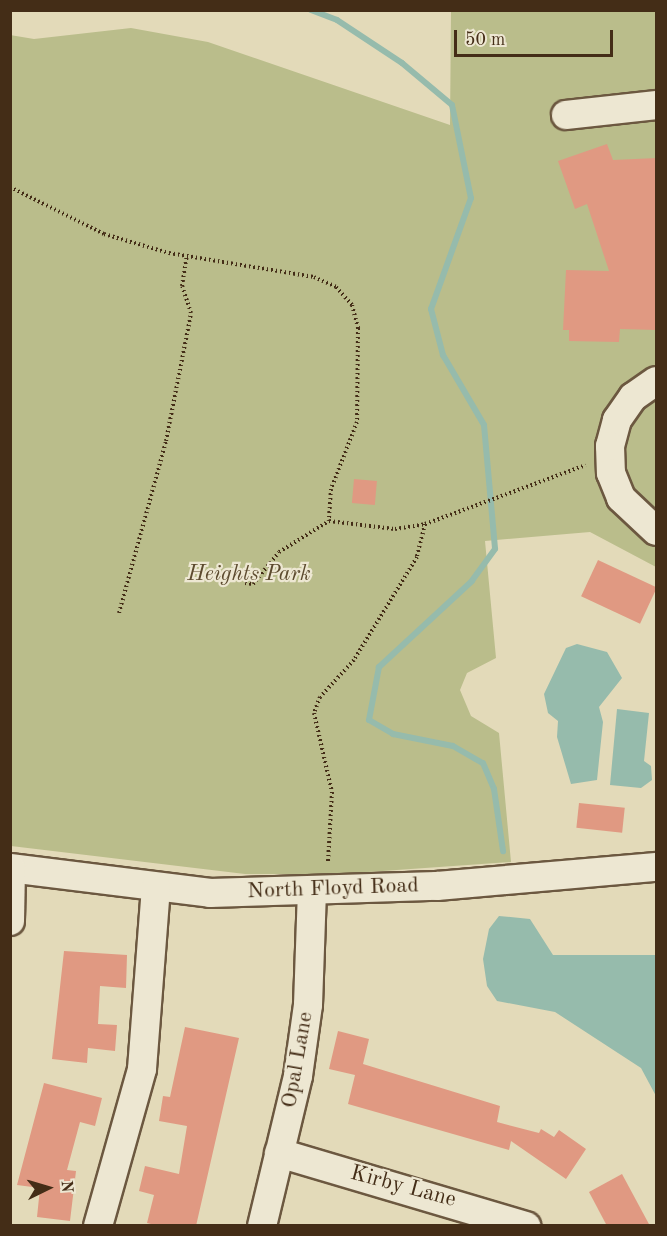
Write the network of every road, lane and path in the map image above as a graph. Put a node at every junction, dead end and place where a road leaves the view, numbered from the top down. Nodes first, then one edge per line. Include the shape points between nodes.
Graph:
1 (657, 105) edge
2 (566, 115) dead end
3 (10, 187) edge
4 (187, 256) junction
5 (657, 381) edge
6 (610, 460) junction
7 (329, 521) junction
8 (425, 524) junction
9 (657, 531) edge
10 (245, 583) dead end
11 (119, 614) dead end
12 (328, 862) dead end
13 (657, 867) edge
14 (11, 868) edge
15 (156, 888) junction
16 (312, 892) junction
17 (10, 921) edge
18 (279, 1153) junction
19 (98, 1226) edge
20 (262, 1226) edge
21 (526, 1226) edge

1 - 2 street
3 - 4 path via 104,234
4 - 7 path via 314,277 336,287 352,305 358,328 357,422 332,489
4 - 11 path via 182,286 191,313 166,441
5 - 6 street via 633,397 617,420
6 - 8 path
6 - 9 street via 621,498
7 - 8 path via 395,529
7 - 10 path via 279,552 253,584
8 - 12 path via 417,558 354,660 320,697 314,713 332,792
13 - 16 street, North Floyd Road
14 - 15 street, North Floyd Road
14 - 17 street
15 - 16 street, North Floyd Road
15 - 19 street via 142,1068
16 - 18 street, Opal Lane via 308,1005
18 - 20 street, Opal Lane
18 - 21 street, Kirby Lane

